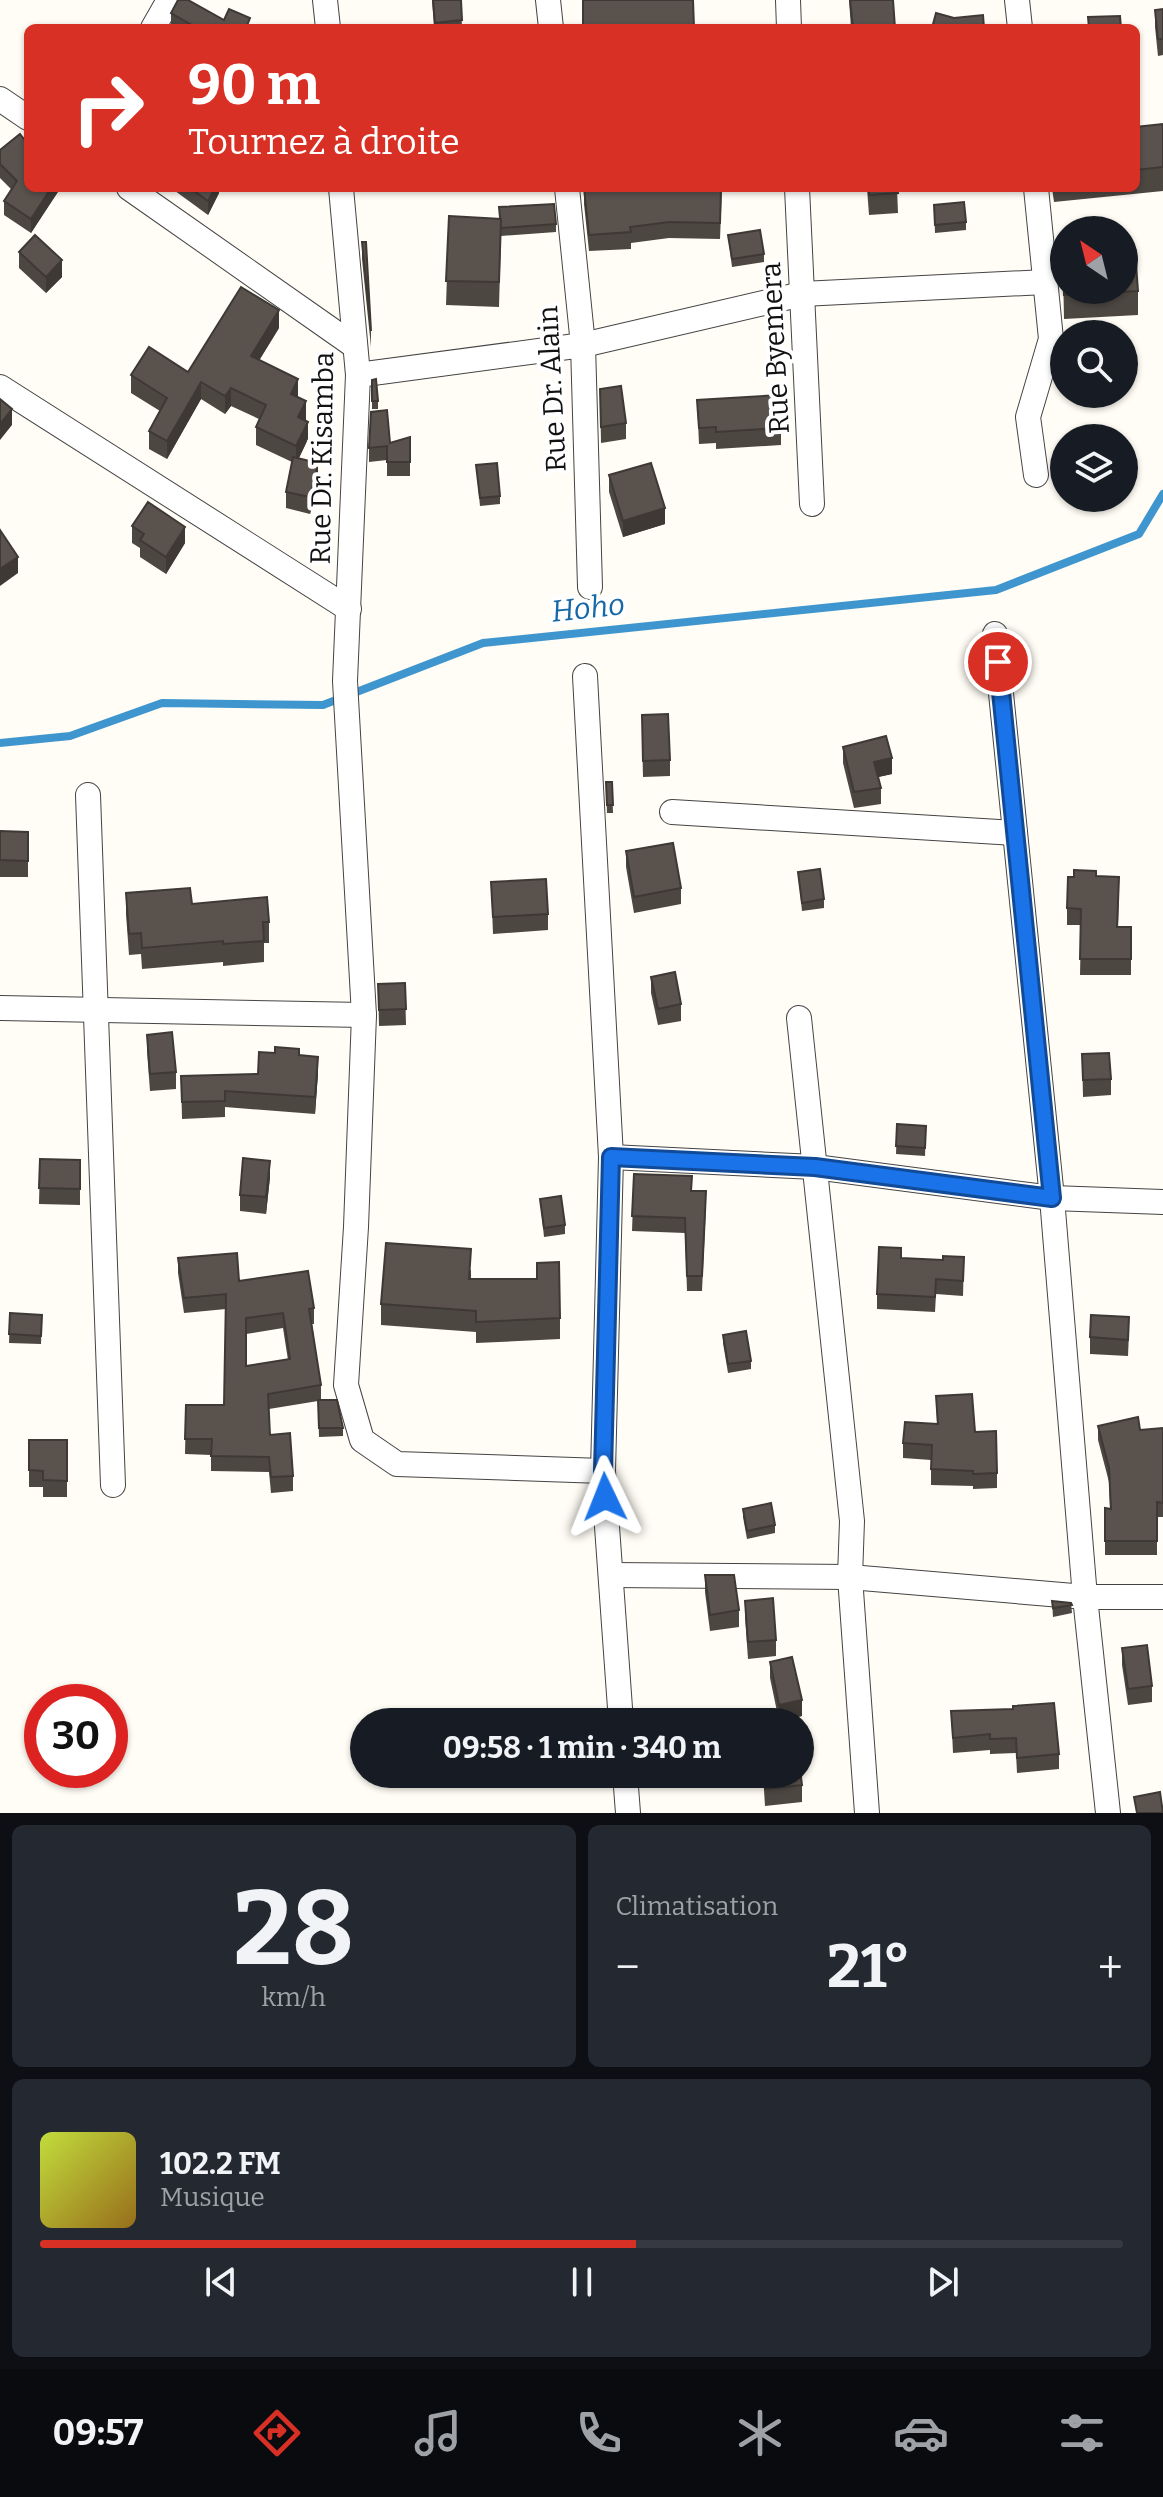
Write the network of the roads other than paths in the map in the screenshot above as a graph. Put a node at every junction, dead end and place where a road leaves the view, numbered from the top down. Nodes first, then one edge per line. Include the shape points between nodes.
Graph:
1 (169, 0) edge
2 (325, 0) edge
3 (548, 0) edge
4 (788, 0) edge
5 (1017, 0) edge
6 (155, 24) edge
7 (328, 24) edge
8 (551, 24) edge
9 (789, 24) edge
10 (1020, 24) edge
11 (0, 99) edge
12 (24, 115) edge
13 (135, 192) edge
14 (341, 192) edge
15 (567, 192) edge
16 (797, 192) edge
17 (1036, 192) edge
18 (1045, 282) junction
19 (802, 294) junction
20 (353, 345) junction
21 (583, 345) junction
22 (358, 375) junction
23 (0, 387) edge
24 (1036, 475) dead end
25 (812, 504) dead end
26 (590, 587) dead end
27 (349, 609) junction
28 (995, 634) dead end
29 (585, 676) dead end
30 (88, 795) dead end
31 (672, 812) dead end
32 (1015, 833) junction
33 (0, 1008) edge
34 (97, 1010) junction
35 (364, 1015) junction
36 (799, 1018) dead end
37 (611, 1157) junction
38 (815, 1167) junction
39 (1052, 1198) junction
40 (1163, 1202) edge
41 (603, 1471) junction
42 (113, 1485) dead end
43 (611, 1575) junction
44 (850, 1577) junction
45 (1085, 1597) junction
46 (1163, 1597) edge
47 (620, 1708) edge
48 (626, 1788) edge
49 (628, 1813) edge
50 (867, 1813) edge
51 (1108, 1813) edge

1 - 6 street
2 - 7 street
3 - 8 street
4 - 9 street
5 - 10 street
11 - 12 street
13 - 20 street
14 - 20 street, Rue Dr. Kisamba
15 - 21 street, Rue Dr. Alain
16 - 19 street, Rue Byemera
17 - 18 street
18 - 19 street
18 - 24 street via 1051,339 1028,417
19 - 21 street
19 - 25 street, Rue Byemera
20 - 22 street, Rue Dr. Kisamba
21 - 22 street
21 - 26 street, Rue Dr. Alain
22 - 27 street, Rue Dr. Kisamba
23 - 27 street
27 - 35 street, Rue Dr. Kisamba via 345,681
28 - 32 street
29 - 37 street
30 - 34 street
31 - 32 street
32 - 39 street
33 - 34 street
34 - 35 street
34 - 42 street
35 - 41 street, Rue Dr. Kisamba via 346,1385 362,1440 397,1464
36 - 38 street
37 - 38 street
37 - 41 street
38 - 39 street
38 - 44 street via 852,1521
39 - 40 street
39 - 45 street
41 - 43 street
43 - 44 street
43 - 47 street
44 - 45 street
44 - 50 street
45 - 46 street
45 - 51 street
48 - 49 street

